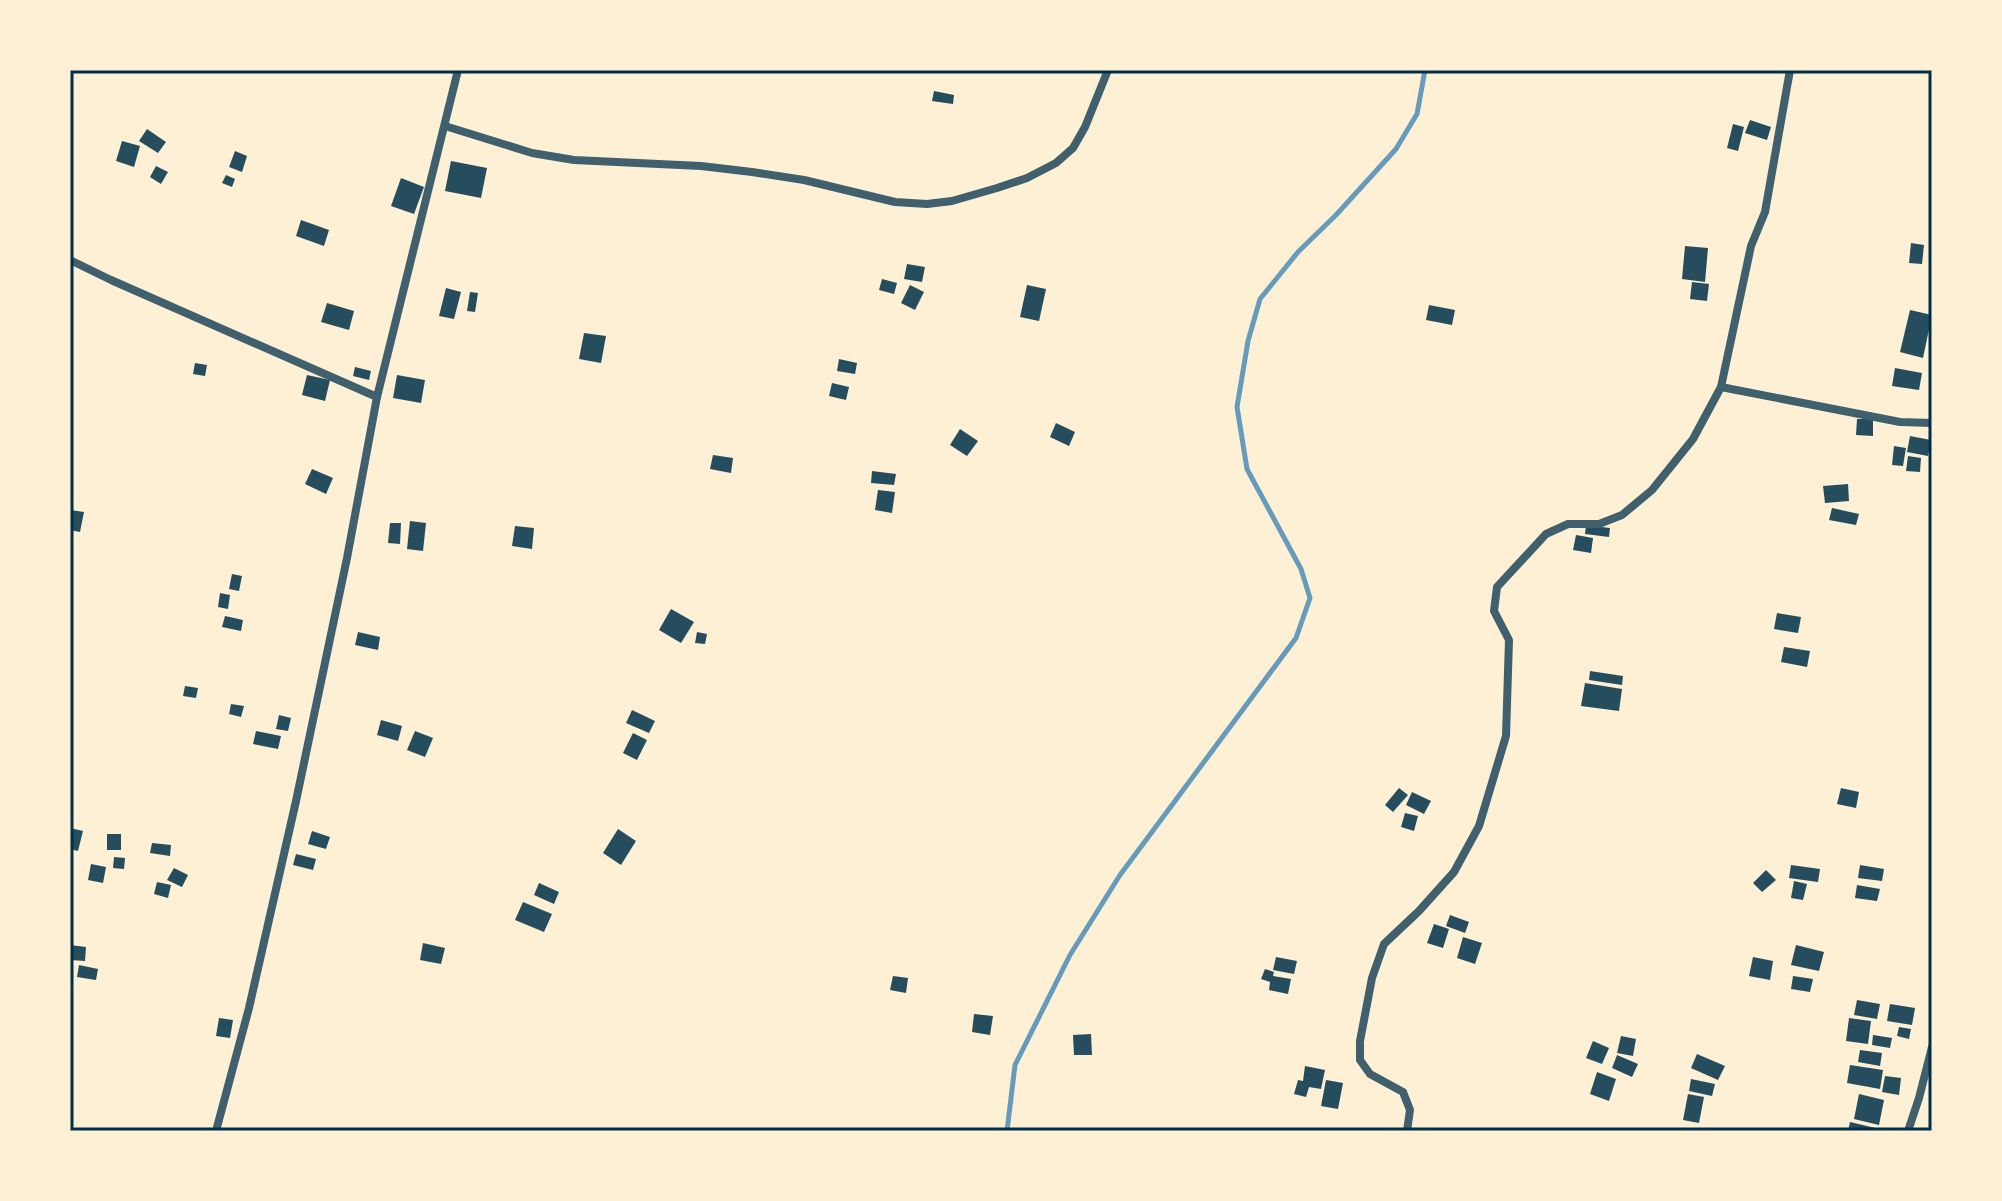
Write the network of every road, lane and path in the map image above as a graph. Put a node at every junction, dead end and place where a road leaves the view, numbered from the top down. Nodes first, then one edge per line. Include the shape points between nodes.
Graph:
1 (458, 70) edge
2 (1108, 70) edge
3 (1790, 70) edge
4 (445, 126) junction
5 (70, 260) edge
6 (1721, 387) junction
7 (377, 397) junction
8 (1932, 423) edge
9 (1932, 1047) edge
10 (216, 1131) edge
11 (1407, 1131) edge
12 (1908, 1131) edge

1 - 4 street
2 - 4 street via 1085,127 1056,163 997,188 927,204 752,172 574,160
3 - 6 street via 1765,212 1751,246
4 - 7 street
5 - 7 street
6 - 8 street via 1900,422
6 - 11 street via 1693,439 1652,490 1622,515 1599,524 1568,524 1546,534 1497,587 1494,611 1509,640 1506,736 1479,826 1454,872 1384,944 1360,1041 1360,1060 1370,1074 1403,1092 1410,1110
7 - 10 street via 296,801
9 - 12 street

